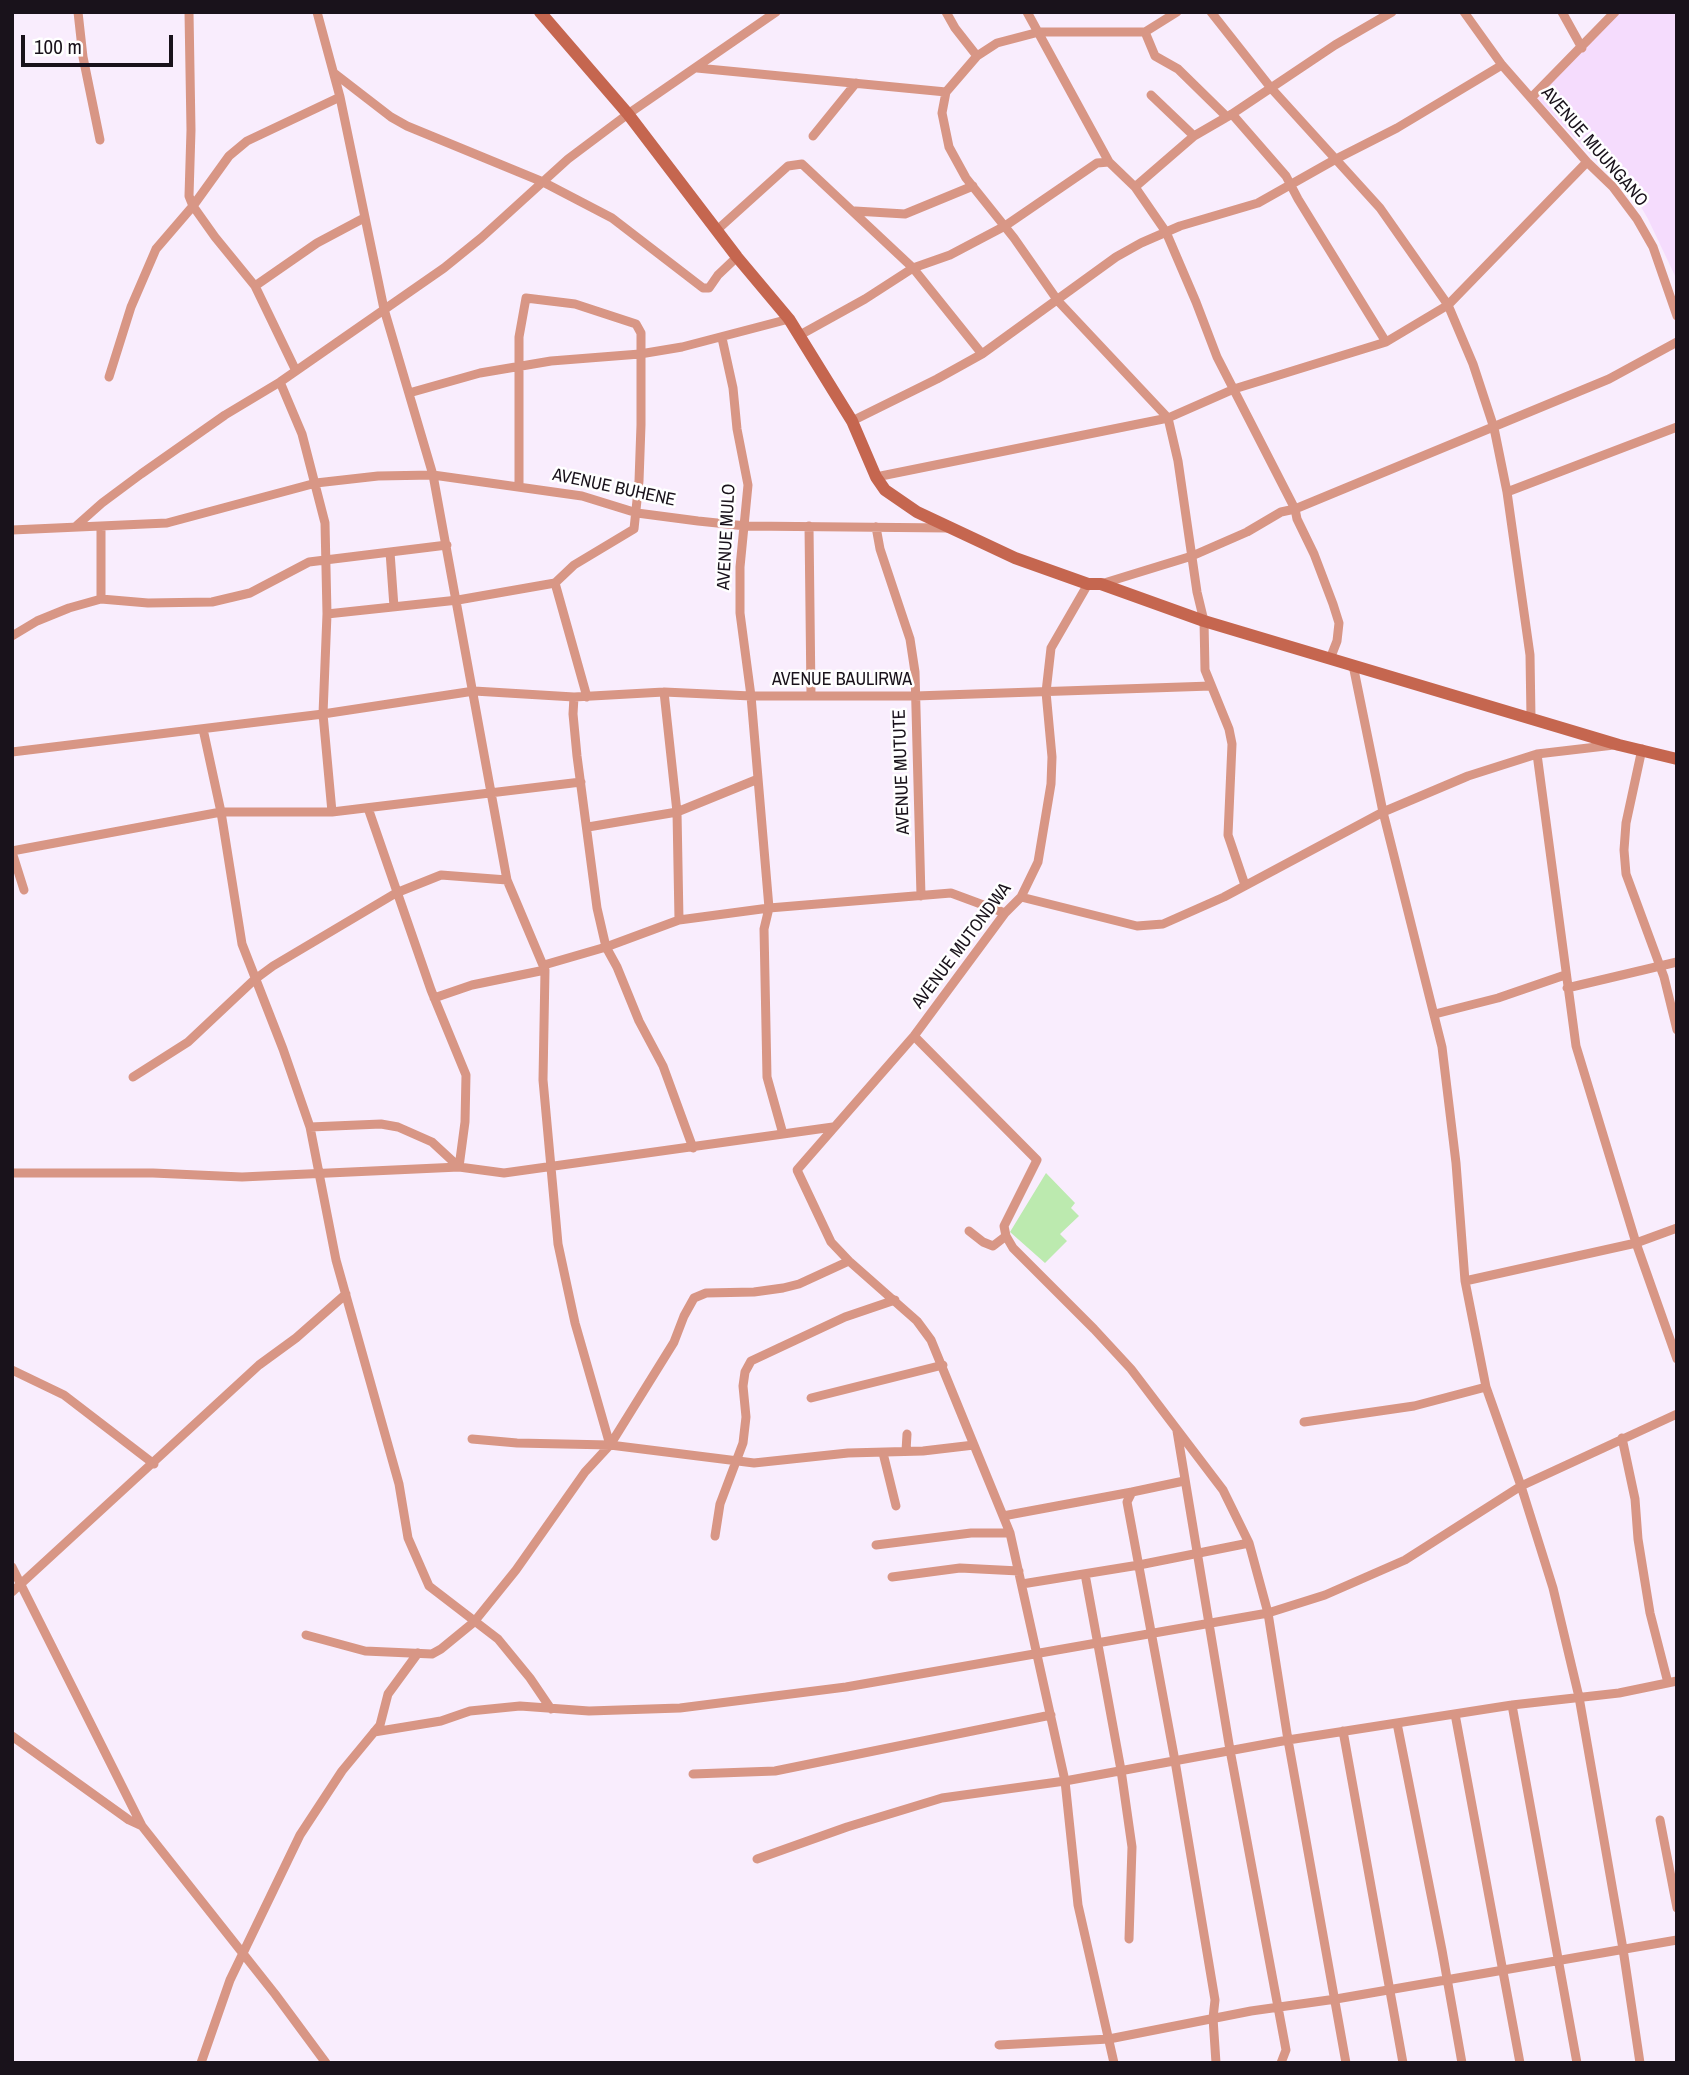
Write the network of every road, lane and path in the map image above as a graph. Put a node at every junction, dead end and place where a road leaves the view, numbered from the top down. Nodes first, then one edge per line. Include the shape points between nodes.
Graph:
1 (79, 12) edge
2 (189, 12) edge
3 (317, 12) edge
4 (540, 12) edge
5 (776, 12) edge
6 (946, 12) edge
7 (1027, 12) edge
8 (1177, 12) edge
9 (1210, 12) edge
10 (1392, 12) edge
11 (1464, 12) edge
12 (1562, 12) edge
13 (1615, 12) edge
14 (1145, 32) junction
15 (1039, 33) junction
16 (1582, 48) junction
17 (977, 56) junction
18 (1502, 65) junction
19 (696, 68) junction
20 (334, 73) junction
21 (856, 83) junction
22 (1271, 88) junction
23 (946, 92) junction
24 (1151, 95) dead end
25 (341, 97) junction
26 (1531, 98) junction
27 (628, 114) junction
28 (1229, 116) junction
29 (813, 136) dead end
30 (1194, 136) junction
31 (100, 140) dead end
32 (1336, 159) junction
33 (1109, 162) junction
34 (1587, 162) junction
35 (543, 182) junction
36 (1290, 186) junction
37 (973, 187) junction
38 (1135, 187) junction
39 (193, 206) junction
40 (853, 210) junction
41 (364, 218) junction
42 (1005, 226) junction
43 (717, 230) junction
44 (1166, 232) junction
45 (737, 257) junction
46 (913, 268) junction
47 (255, 286) junction
48 (1058, 301) junction
49 (1448, 305) junction
50 (384, 309) junction
51 (1677, 316) edge
52 (789, 319) junction
53 (800, 335) junction
54 (722, 338) junction
55 (1386, 342) junction
56 (1677, 342) edge
57 (640, 354) junction
58 (982, 354) junction
59 (518, 367) junction
60 (296, 371) junction
61 (109, 377) dead end
62 (280, 382) junction
63 (1234, 389) junction
64 (409, 393) junction
65 (1168, 418) junction
66 (852, 421) junction
67 (1677, 427) edge
68 (1494, 428) junction
69 (433, 475) junction
70 (876, 477) junction
71 (316, 484) junction
72 (519, 485) junction
73 (1507, 492) junction
74 (1295, 509) junction
75 (636, 513) junction
76 (101, 526) junction
77 (746, 526) junction
78 (809, 526) junction
79 (75, 527) junction
80 (876, 527) junction
81 (948, 528) junction
82 (12, 530) edge
83 (447, 545) junction
84 (390, 552) junction
85 (1192, 556) junction
86 (326, 560) junction
87 (555, 583) junction
88 (1095, 584) junction
89 (101, 599) junction
90 (458, 600) junction
91 (394, 607) junction
92 (327, 614) junction
93 (1205, 621) junction
94 (12, 636) edge
95 (1330, 659) junction
96 (1353, 665) junction
97 (1211, 686) junction
98 (474, 691) junction
99 (664, 692) junction
100 (1046, 692) junction
101 (811, 695) junction
102 (915, 695) junction
103 (587, 696) junction
104 (751, 696) junction
105 (574, 697) junction
106 (323, 714) junction
107 (1531, 718) junction
108 (204, 729) junction
109 (1619, 745) junction
110 (1642, 750) junction
111 (12, 752) edge
112 (1537, 754) junction
113 (1677, 759) edge
114 (758, 779) junction
115 (581, 782) junction
116 (492, 793) junction
117 (368, 808) junction
118 (677, 811) junction
119 (221, 812) junction
120 (332, 812) junction
121 (1383, 812) junction
122 (588, 827) junction
123 (12, 851) edge
124 (507, 880) junction
125 (1245, 885) junction
126 (24, 890) dead end
127 (396, 893) junction
128 (921, 896) junction
129 (1021, 897) junction
130 (769, 908) junction
131 (1005, 913) junction
132 (679, 920) junction
133 (606, 947) junction
134 (1677, 962) edge
135 (1661, 967) junction
136 (545, 968) junction
137 (1565, 975) junction
138 (254, 980) junction
139 (1567, 988) junction
140 (434, 998) junction
141 (1434, 1014) junction
142 (1677, 1030) edge
143 (914, 1036) junction
144 (133, 1077) dead end
145 (310, 1127) junction
146 (833, 1127) junction
147 (783, 1134) junction
148 (693, 1148) junction
149 (458, 1167) junction
150 (552, 1167) junction
151 (12, 1173) edge
152 (321, 1174) junction
153 (1677, 1228) edge
154 (969, 1231) dead end
155 (1006, 1236) junction
156 (1636, 1243) junction
157 (849, 1261) junction
158 (1465, 1280) junction
159 (346, 1294) junction
160 (895, 1300) junction
161 (1677, 1359) edge
162 (943, 1364) junction
163 (12, 1370) edge
164 (1486, 1387) junction
165 (811, 1398) dead end
166 (1677, 1414) edge
167 (1304, 1422) dead end
168 (1176, 1428) junction
169 (907, 1434) dead end
170 (1622, 1438) junction
171 (471, 1439) dead end
172 (610, 1444) junction
173 (974, 1445) junction
174 (906, 1451) junction
175 (883, 1453) junction
176 (736, 1461) junction
177 (154, 1464) junction
178 (1184, 1481) junction
179 (1521, 1486) junction
180 (1132, 1492) junction
181 (896, 1506) dead end
182 (1003, 1516) junction
183 (1010, 1533) junction
184 (715, 1536) dead end
185 (1249, 1543) junction
186 (876, 1545) dead end
187 (1196, 1553) junction
188 (1139, 1565) junction
189 (12, 1566) edge
190 (1019, 1571) junction
191 (1085, 1574) junction
192 (892, 1577) dead end
193 (1021, 1584) junction
194 (16, 1589) edge
195 (1268, 1613) junction
196 (474, 1622) junction
197 (1209, 1623) junction
198 (1152, 1633) junction
199 (306, 1636) dead end
200 (1098, 1643) junction
201 (418, 1653) junction
202 (1037, 1654) junction
203 (1672, 1682) edge
204 (1578, 1698) junction
205 (1512, 1705) junction
206 (551, 1709) junction
207 (1455, 1714) junction
208 (1051, 1715) junction
209 (1397, 1723) junction
210 (1343, 1731) junction
211 (374, 1732) junction
212 (12, 1736) edge
213 (1288, 1740) junction
214 (1230, 1750) junction
215 (1175, 1761) junction
216 (1121, 1770) junction
217 (693, 1774) dead end
218 (1065, 1781) junction
219 (1660, 1820) dead end
220 (142, 1826) junction
221 (757, 1859) dead end
222 (1677, 1908) edge
223 (1129, 1939) dead end
224 (1677, 1940) edge
225 (1623, 1949) junction
226 (243, 1953) junction
227 (1559, 1960) junction
228 (1504, 1970) junction
229 (1447, 1980) junction
230 (1389, 1990) junction
231 (1336, 1999) junction
232 (1279, 2007) junction
233 (1213, 2018) junction
234 (1109, 2039) junction
235 (999, 2045) dead end
236 (201, 2063) edge
237 (326, 2063) edge
238 (1114, 2063) edge
239 (1216, 2063) edge
240 (1281, 2063) edge
241 (1346, 2063) edge
242 (1403, 2063) edge
243 (1462, 2063) edge
244 (1520, 2063) edge
245 (1577, 2063) edge
246 (1640, 2063) edge

1 - 31 street
2 - 39 street via 188,183
3 - 20 street
4 - 27 main road
5 - 19 street
6 - 17 street
7 - 15 street
8 - 14 street
9 - 22 street
10 - 22 street
11 - 18 street, AVENUE MUUNGANO
12 - 16 street
13 - 16 street
14 - 15 street
14 - 28 street via 1155,56 1178,69
15 - 17 street via 997,43
15 - 33 street
16 - 26 street
17 - 23 street
18 - 26 street, AVENUE MUUNGANO
18 - 32 street
19 - 21 street
19 - 27 street
20 - 25 street
20 - 35 street via 407,126
21 - 23 street
21 - 29 street
22 - 28 street
22 - 32 street
23 - 37 street via 942,113 949,147
24 - 30 street
25 - 39 street via 236,148
25 - 41 street
26 - 34 street, AVENUE MUUNGANO
27 - 35 street
27 - 43 main road
28 - 30 street
28 - 36 street via 1286,176
30 - 38 street
32 - 36 street
32 - 49 street via 1380,208
33 - 38 street
33 - 42 street via 1097,163
34 - 49 street
34 - 51 street, AVENUE MUUNGANO via 1637,219 1653,247
35 - 45 street via 612,218 703,288 709,288
35 - 50 street via 444,268
36 - 44 street via 1258,203
36 - 55 street
37 - 40 street via 905,214
37 - 42 street
38 - 44 street
39 - 47 street
39 - 61 street via 156,249
40 - 43 street via 802,164 795,163
40 - 46 street
41 - 47 street via 317,243
41 - 50 street
42 - 46 street via 950,256
42 - 48 street
43 - 45 main road
44 - 48 street via 1116,257
44 - 63 street
45 - 52 main road
46 - 53 street
46 - 58 street
47 - 60 street
48 - 58 street
48 - 65 street
49 - 55 street
49 - 68 street via 1474,364
50 - 60 street
50 - 64 street
52 - 53 main road
52 - 54 street
53 - 66 main road
54 - 57 street
54 - 77 street, AVENUE MULO via 748,485
55 - 63 street
56 - 68 street via 1609,379
57 - 59 street
57 - 59 street via 640,328 632,321 575,304 526,298
57 - 75 street
58 - 66 street
59 - 64 street
59 - 72 street
60 - 62 street
62 - 71 street
62 - 79 street via 141,474
63 - 65 street
63 - 74 street
64 - 69 street
65 - 70 street
65 - 85 street
66 - 70 main road
67 - 73 street
68 - 73 street
68 - 74 street
69 - 71 street, AVENUE BUHENE
69 - 72 street, AVENUE BUHENE
69 - 83 street
70 - 81 main road via 899,500
71 - 76 street, AVENUE BUHENE via 167,523
71 - 86 street via 326,523
72 - 75 street, AVENUE BUHENE via 582,495
73 - 107 street via 1531,655
74 - 85 street
74 - 95 street via 1339,623
75 - 77 street, AVENUE BUHENE
75 - 87 street via 634,529 574,565
76 - 79 street, AVENUE BUHENE
76 - 89 street
77 - 78 street, AVENUE BUHENE
77 - 104 street, AVENUE MULO via 740,613
78 - 80 street, AVENUE BUHENE
78 - 101 street
79 - 82 street, AVENUE BUHENE
80 - 81 street, AVENUE BUHENE
80 - 102 street, AVENUE MUTUTE via 910,639
81 - 88 main road via 1015,558
83 - 84 street
83 - 90 street
84 - 86 street
84 - 91 street
85 - 88 street
85 - 93 street
86 - 89 street via 309,562 250,593 212,602
86 - 92 street
87 - 90 street
87 - 103 street
88 - 93 main road
88 - 100 street, AVENUE MUTONDWA via 1051,648
89 - 94 street via 48,617
90 - 91 street
90 - 98 street
91 - 92 street
92 - 106 street
93 - 95 main road
93 - 97 street via 1203,658
95 - 96 main road
96 - 107 main road
96 - 121 street
97 - 100 street, AVENUE BAULIRWA
97 - 125 street via 1229,729 1228,835
98 - 105 street, AVENUE BAULIRWA
98 - 106 street, AVENUE BAULIRWA
98 - 116 street
99 - 103 street, AVENUE BAULIRWA
99 - 104 street, AVENUE BAULIRWA
99 - 118 street
100 - 102 street, AVENUE BAULIRWA
100 - 129 street, AVENUE MUTONDWA via 1051,784 1038,862
101 - 102 street, AVENUE BAULIRWA
101 - 104 street, AVENUE BAULIRWA
102 - 128 street, AVENUE MUTUTE
103 - 105 street, AVENUE BAULIRWA
104 - 114 street, AVENUE MULO
105 - 115 street
106 - 108 street, AVENUE BAULIRWA
106 - 120 street
107 - 109 main road
108 - 111 street, AVENUE BAULIRWA
108 - 119 street
109 - 110 main road
109 - 112 street
110 - 113 main road
110 - 135 street via 1626,823 1626,874
112 - 121 street via 1468,776
112 - 137 street
114 - 118 street
114 - 130 street, AVENUE MULO
115 - 116 street
115 - 122 street
116 - 117 street
116 - 124 street
117 - 120 street
117 - 127 street
118 - 122 street
118 - 132 street
119 - 120 street
119 - 123 street
119 - 138 street via 242,944
121 - 125 street
121 - 141 street
122 - 133 street
123 - 126 street
124 - 127 street via 442,875
124 - 136 street
125 - 129 street via 1163,924 1149,926
127 - 138 street
127 - 140 street
128 - 130 street
128 - 131 street via 951,894
129 - 131 street, AVENUE MUTONDWA
130 - 132 street
130 - 147 street, AVENUE MULO via 764,929 767,1077
131 - 143 street, AVENUE MUTONDWA
132 - 133 street
133 - 136 street
133 - 148 street via 663,1066
134 - 135 street
135 - 139 street
135 - 142 street
136 - 140 street
136 - 150 street via 543,1080
137 - 139 street
137 - 141 street
138 - 144 street via 188,1042
138 - 145 street
139 - 156 street via 1576,1046
140 - 149 street via 466,1075
141 - 158 street via 1457,1163
143 - 146 street, AVENUE MUTONDWA
143 - 155 street via 1037,1160 1004,1226
145 - 149 street via 398,1127 432,1142
145 - 152 street
146 - 147 street
146 - 157 street, AVENUE MUTONDWA via 797,1170 831,1242
147 - 148 street
148 - 150 street
149 - 150 street via 504,1173
149 - 152 street
150 - 172 street via 558,1244
151 - 152 street
152 - 159 street
153 - 156 street
154 - 155 street via 993,1246
155 - 168 street via 1131,1369
156 - 158 street
156 - 161 street
157 - 160 street
157 - 172 street via 799,1284 694,1298 674,1342
158 - 164 street
159 - 177 street via 259,1365
159 - 196 street via 399,1484 410,1542 431,1589
160 - 162 street via 925,1329
160 - 176 street via 845,1317 751,1361 744,1373 746,1417
162 - 165 street
162 - 173 street
163 - 177 street via 64,1395
164 - 167 street via 1414,1406
164 - 179 street
166 - 170 street
168 - 178 street
168 - 185 street via 1223,1490
169 - 174 street
170 - 179 street
170 - 203 street via 1650,1613
171 - 172 street
172 - 176 street
172 - 196 street
173 - 174 street
173 - 182 street
174 - 175 street
175 - 176 street
175 - 181 street
176 - 184 street via 720,1504
177 - 194 street
178 - 180 street
178 - 187 street
179 - 195 street via 1405,1560 1325,1595
179 - 204 street via 1553,1588
180 - 182 street
180 - 188 street via 1128,1502
182 - 183 street
183 - 186 street
183 - 190 street
185 - 187 street
185 - 195 street
187 - 188 street
187 - 197 street
188 - 191 street
188 - 198 street
189 - 194 street
190 - 192 street via 960,1568
190 - 193 street
191 - 193 street
191 - 200 street
193 - 202 street
194 - 220 street
195 - 197 street
195 - 213 street
196 - 201 street via 437,1652
196 - 206 street via 498,1639
197 - 198 street
197 - 214 street
198 - 200 street
198 - 215 street
199 - 201 street via 365,1651
200 - 202 street
200 - 216 street
201 - 211 street via 388,1694
202 - 206 street via 846,1687 680,1708
202 - 208 street
203 - 204 street
204 - 205 street
204 - 225 street
205 - 207 street
205 - 227 street
206 - 211 street via 520,1706 470,1711 441,1721
207 - 209 street
207 - 228 street
208 - 217 street via 775,1772
208 - 218 street
209 - 210 street
209 - 229 street
210 - 213 street
210 - 230 street
211 - 226 street via 300,1835
212 - 220 street
213 - 214 street
213 - 231 street
214 - 215 street
214 - 232 street
215 - 216 street
215 - 233 street via 1215,2000
216 - 218 street
216 - 223 street via 1132,1847
218 - 221 street via 942,1798
218 - 234 street via 1078,1905
219 - 222 street
220 - 226 street
224 - 225 street
225 - 227 street
225 - 246 street
226 - 236 street
226 - 237 street
227 - 228 street
227 - 245 street
228 - 229 street
228 - 244 street
229 - 230 street
229 - 243 street
230 - 231 street
230 - 242 street
231 - 232 street
231 - 241 street
232 - 233 street
232 - 240 street via 1286,2050
233 - 234 street
233 - 239 street
234 - 235 street
234 - 238 street

